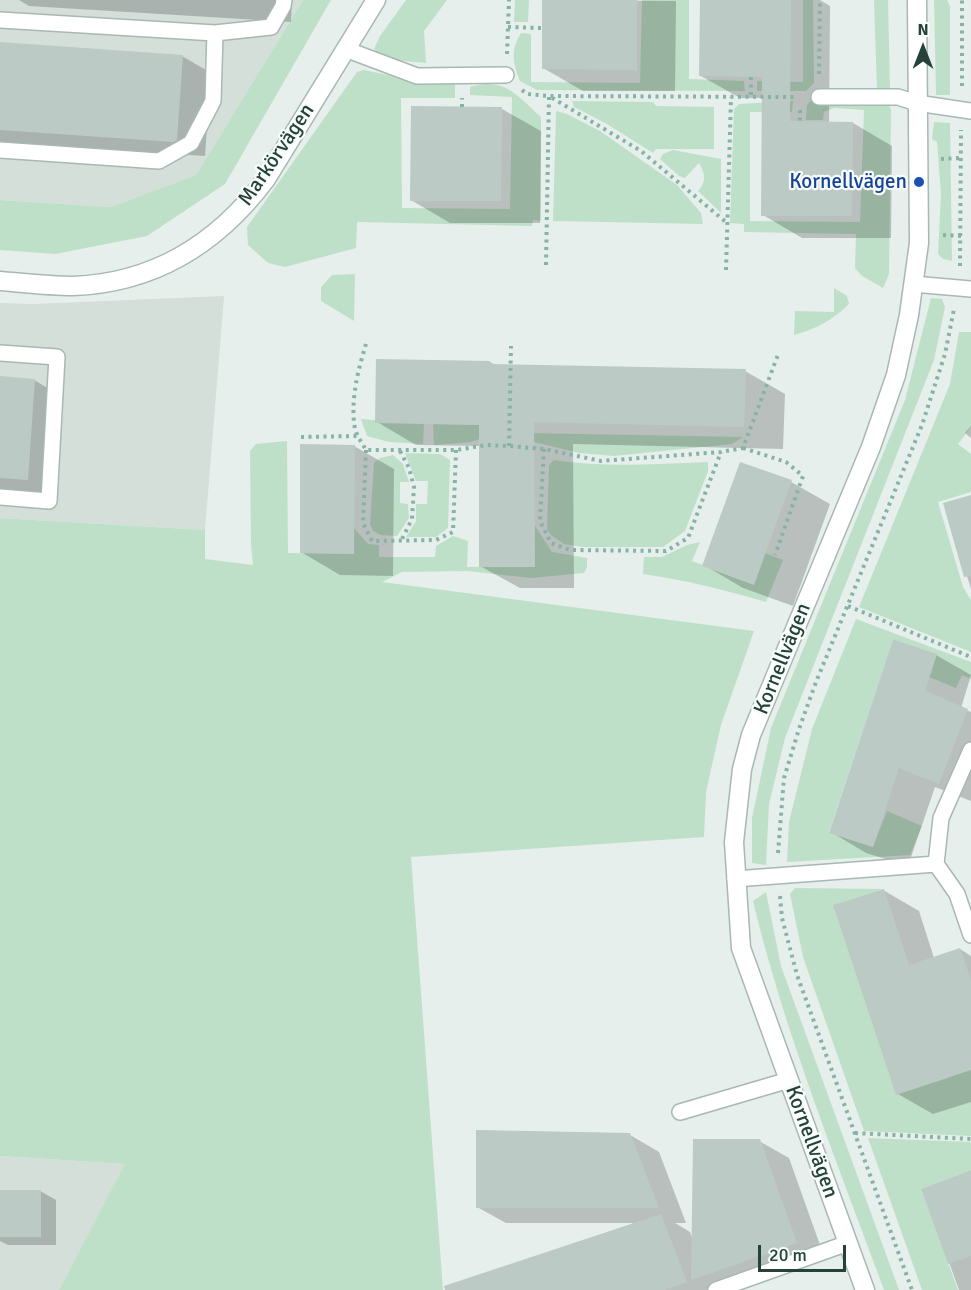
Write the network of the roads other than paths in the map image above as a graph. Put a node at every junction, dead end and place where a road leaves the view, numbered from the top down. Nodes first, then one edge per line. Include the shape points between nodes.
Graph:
1 (284, 0) edge
2 (376, 0) edge
3 (917, 0) edge
4 (0, 20) edge
5 (215, 33) junction
6 (345, 49) junction
7 (506, 75) road end
8 (819, 97) road end
9 (918, 103) junction
10 (966, 111) edge
11 (0, 150) edge
12 (0, 281) edge
13 (913, 284) junction
14 (965, 289) edge
15 (0, 353) edge
16 (0, 497) edge
17 (971, 750) edge
18 (936, 864) junction
19 (735, 879) junction
20 (971, 935) edge
21 (789, 1080) junction
22 (681, 1112) dead end
23 (848, 1243) junction
24 (716, 1290) edge
25 (865, 1290) edge

1 - 5 lane via 271,27
2 - 6 street, Markörvägen
3 - 9 street, Kornellvägen
4 - 5 lane
5 - 11 lane via 213,101 191,143 159,161
6 - 7 lane via 417,76
6 - 12 street, Markörvägen via 259,188 236,216 199,246 156,269 114,281 71,286
8 - 9 lane via 898,97
9 - 10 lane
9 - 13 street, Kornellvägen via 918,243
13 - 14 lane
13 - 19 street, Kornellvägen via 896,375 871,447 752,735 742,769 734,842
15 - 16 lane via 57,357 49,501
17 - 18 lane via 941,818
18 - 19 lane
18 - 20 lane via 957,894
19 - 21 street, Kornellvägen via 741,948
21 - 22 lane
21 - 23 street, Kornellvägen
23 - 24 lane
23 - 25 street, Kornellvägen

